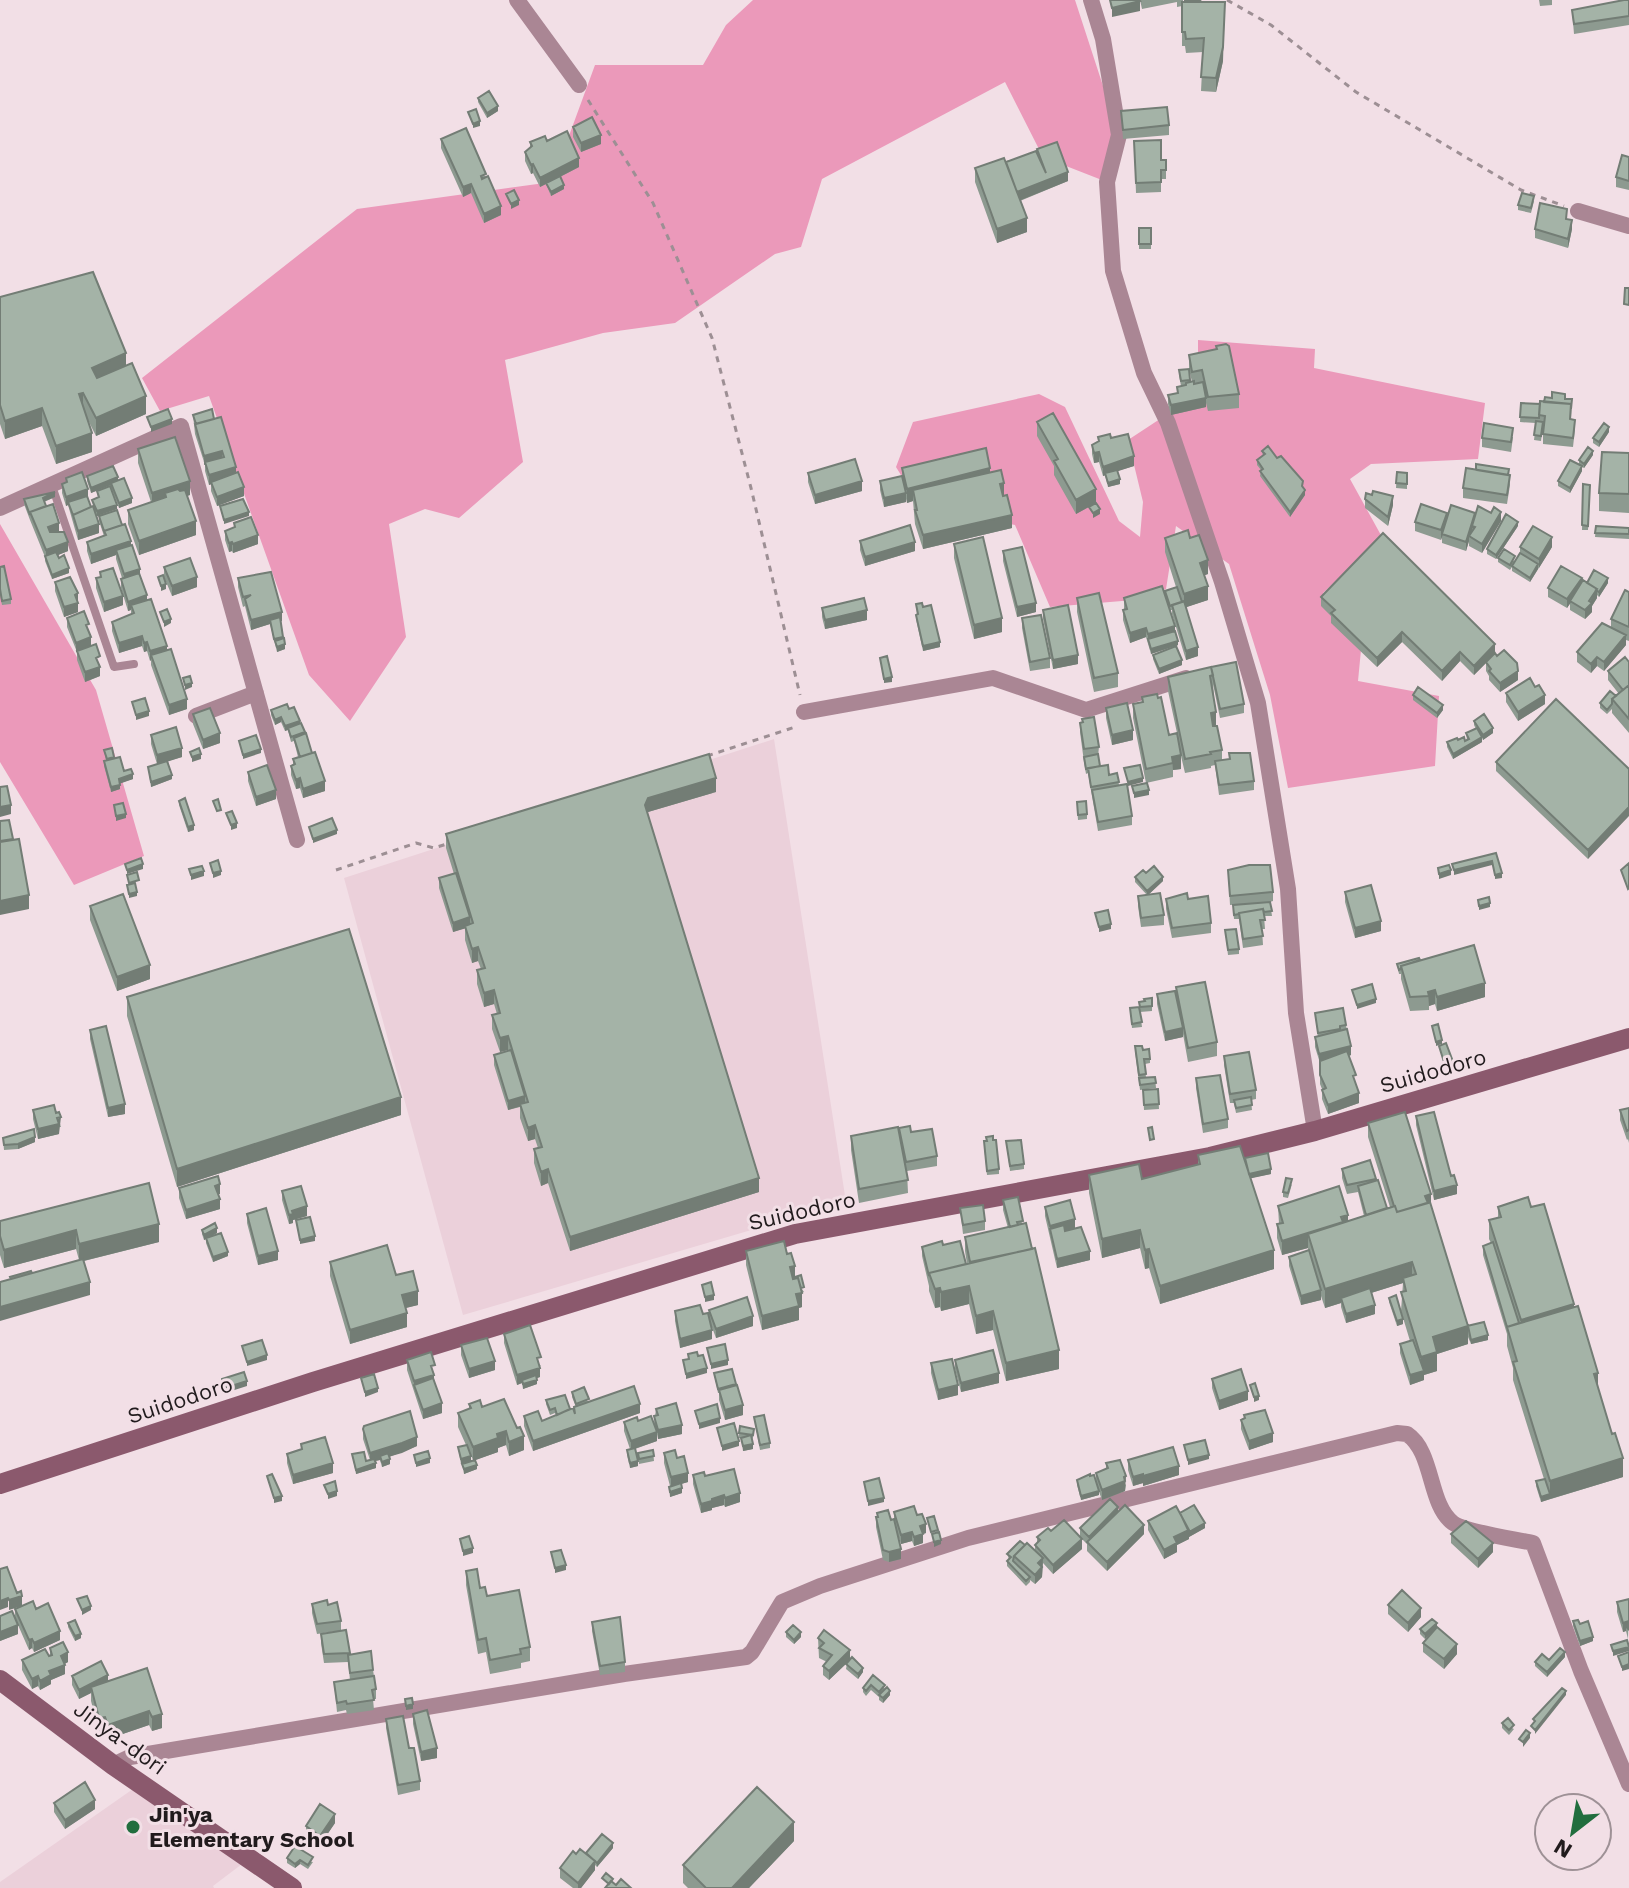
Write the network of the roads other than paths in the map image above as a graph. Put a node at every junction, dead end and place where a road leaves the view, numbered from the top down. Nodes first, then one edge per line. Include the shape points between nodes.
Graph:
1 (517, 0) edge
2 (1091, 0) edge
3 (579, 85) road end
4 (1578, 211) road end
5 (1629, 226) edge
6 (51, 483) junction
7 (0, 508) edge
8 (134, 664) dead end
9 (1201, 673) edge
10 (256, 693) junction
11 (804, 712) road end
12 (196, 716) edge
13 (297, 840) dead end
14 (1629, 1038) edge
15 (1315, 1131) junction
16 (0, 1484) edge
17 (0, 1680) edge
18 (113, 1765) junction
19 (1629, 1784) edge
20 (292, 1888) edge

1 - 3 street
2 - 15 street via 1119,135 1107,182 1113,271 1144,373 1168,423 1237,662 1258,703 1288,889 1296,1013
4 - 5 street
6 - 7 street
6 - 8 lane via 114,667
6 - 10 street via 181,426
9 - 11 street via 1086,710 993,678
10 - 12 street
10 - 13 street
14 - 15 street, Suidodoro
15 - 16 street, Suidodoro via 1210,1157 795,1234
17 - 18 street, Jinya-dori
18 - 19 street via 145,1754 746,1657 782,1602 820,1586 968,1538 1397,1433 1407,1434 1418,1445 1445,1515 1455,1525 1533,1543
18 - 20 street, Jinya-dori

